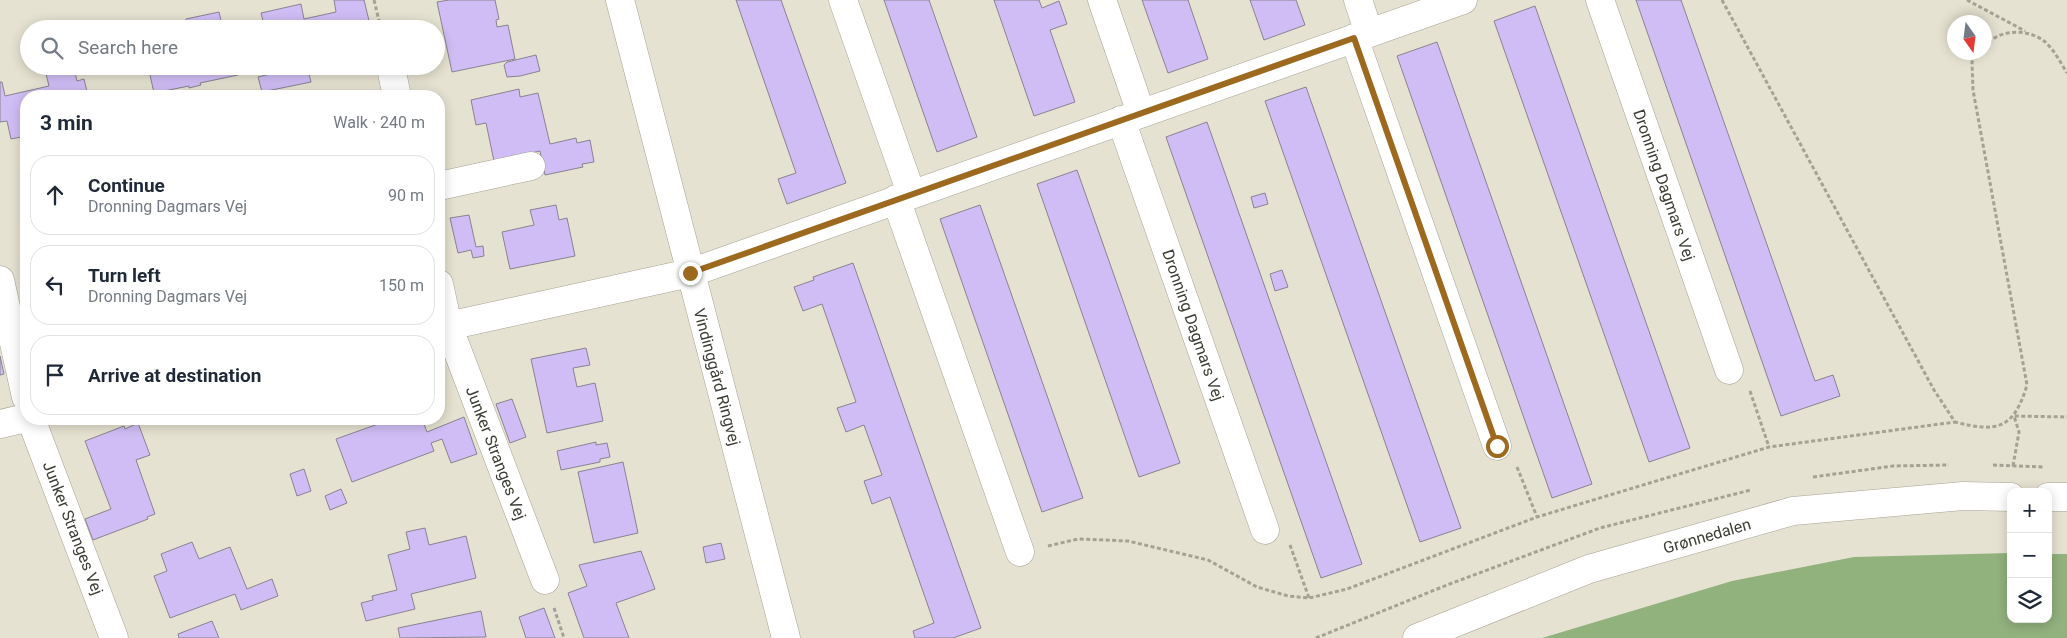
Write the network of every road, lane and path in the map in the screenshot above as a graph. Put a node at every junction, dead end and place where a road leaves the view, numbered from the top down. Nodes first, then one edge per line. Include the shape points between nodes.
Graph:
1 (374, 0) edge
2 (620, 0) edge
3 (843, 0) edge
4 (1102, 0) edge
5 (1358, 0) edge
6 (1463, 0) edge
7 (1600, 0) edge
8 (1722, 0) edge
9 (1967, 0) edge
10 (379, 20) edge
11 (2026, 32) junction
12 (1362, 36) junction
13 (1992, 40) edge
14 (1974, 60) edge
15 (2067, 73) edge
16 (1131, 116) junction
17 (530, 166) dead end
18 (445, 185) edge
19 (904, 196) junction
20 (690, 273) junction
21 (0, 280) edge
22 (445, 327) edge
23 (445, 332) edge
24 (20, 370) edge
25 (1729, 370) joint
26 (2014, 416) junction
27 (2067, 417) edge
28 (20, 419) edge
29 (1955, 422) junction
30 (0, 424) edge
31 (33, 425) edge
32 (1497, 446) joint
33 (1769, 447) junction
34 (2005, 497) edge
35 (2052, 497) edge
36 (2067, 498) edge
37 (1537, 517) junction
38 (1265, 530) joint
39 (1020, 552) joint
40 (545, 580) dead end
41 (1309, 598) junction
42 (1471, 627) edge
43 (114, 638) edge
44 (786, 638) edge
45 (1417, 638) edge

1 - 10 path
2 - 20 street, Vindinggård Ringvej
3 - 19 street
4 - 16 street, Dronning Dagmars Vej
5 - 12 street
6 - 12 street
7 - 25 street, Dronning Dagmars Vej
8 - 29 path via 1934,390
9 - 11 path
11 - 13 path
11 - 15 path via 2045,42
12 - 16 street
12 - 32 street
14 - 26 path via 1973,90 2027,385 2021,406
16 - 19 street
16 - 38 street, Dronning Dagmars Vej
17 - 18 street
19 - 20 street
19 - 39 street
20 - 22 street
20 - 44 street, Vindinggård Ringvej
21 - 24 street
23 - 40 street, Junker Stranges Vej
25 - 33 path via 1744,374
26 - 27 path
26 - 29 path via 1995,427 1977,428
26 - 34 path via 2020,432
28 - 30 street
29 - 33 path
31 - 43 street, Junker Stranges Vej
32 - 37 path via 1513,459
33 - 37 path
34 - 42 street, Grønnedalen via 1963,496 1793,512 1589,569
35 - 36 street
37 - 41 path via 1347,589
38 - 41 path via 1288,538
39 - 41 path via 1078,539 1128,541 1208,560 1257,587
42 - 45 street, Grønnedalen

